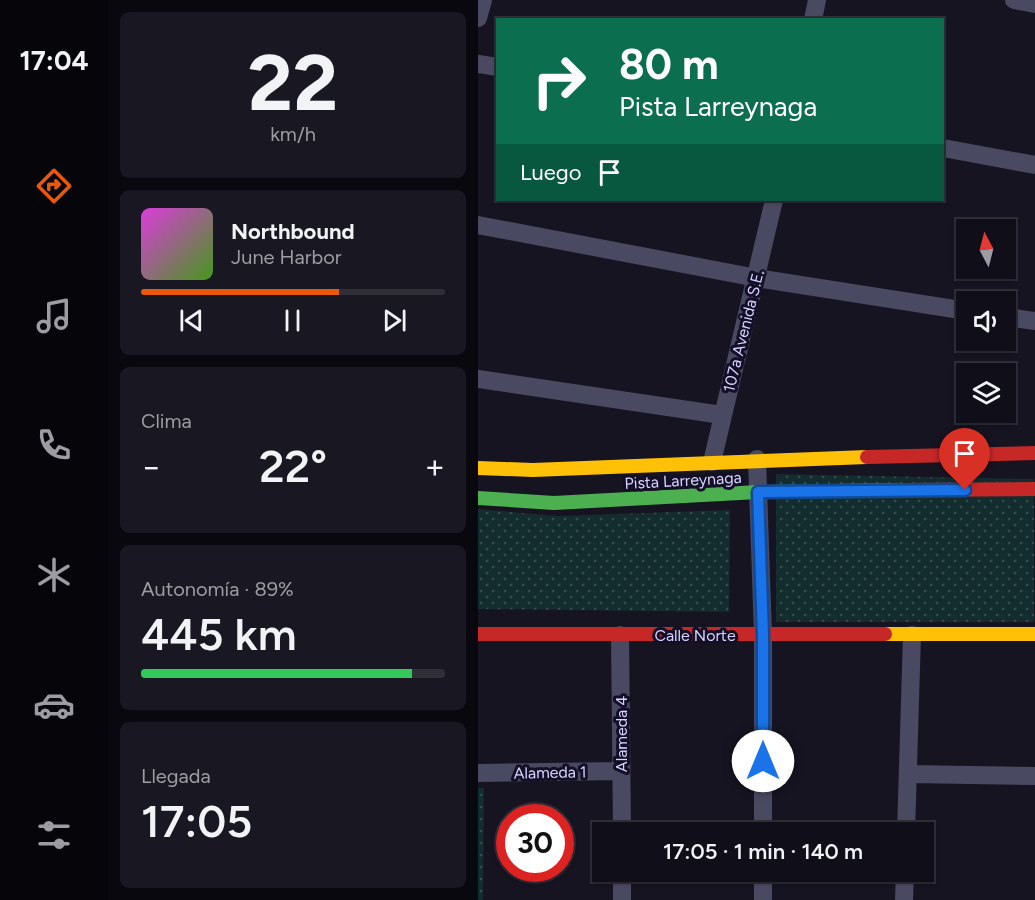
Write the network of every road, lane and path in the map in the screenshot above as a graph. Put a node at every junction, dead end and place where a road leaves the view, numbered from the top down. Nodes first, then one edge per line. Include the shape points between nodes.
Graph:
1 (483, 0) edge
2 (817, 0) edge
3 (1014, 0) edge
4 (1034, 4) edge
5 (478, 18) edge
6 (813, 18) edge
7 (478, 64) edge
8 (496, 68) edge
9 (944, 148) edge
10 (1034, 165) edge
11 (774, 201) edge
12 (478, 225) edge
13 (757, 278) junction
14 (956, 308) edge
15 (1016, 318) edge
16 (1034, 321) edge
17 (478, 379) edge
18 (722, 415) junction
19 (1034, 453) edge
20 (757, 459) junction
21 (712, 462) junction
22 (478, 468) edge
23 (1034, 489) edge
24 (758, 492) junction
25 (478, 498) edge
26 (478, 634) edge
27 (1034, 634) edge
28 (620, 635) junction
29 (763, 635) junction
30 (912, 635) junction
31 (621, 771) junction
32 (478, 773) edge
33 (908, 774) junction
34 (1034, 776) edge
35 (622, 822) edge
36 (763, 822) edge
37 (906, 822) edge
38 (622, 882) edge
39 (763, 882) edge
40 (905, 882) edge
41 (622, 900) edge
42 (763, 900) edge
43 (904, 900) edge

1 - 5 street
2 - 6 street
3 - 4 street
7 - 8 street
9 - 10 street
11 - 13 street, 107a Avenida S.E.
12 - 13 street
13 - 14 street
13 - 18 street, 107a Avenida S.E.
15 - 16 street
17 - 18 street
18 - 21 street, 107a Avenida S.E.
19 - 20 main road, Pista Larreynaga
20 - 21 main road, Pista Larreynaga
20 - 24 street
21 - 22 main road, Pista Larreynaga via 533,470
23 - 24 main road, Pista Larreynaga
24 - 25 main road, Pista Larreynaga via 554,503
24 - 29 street
26 - 28 main road, Calle Norte
27 - 30 main road, Calle Norte
28 - 29 main road, Calle Norte
28 - 31 street, Alameda 4
29 - 30 main road, Calle Norte
29 - 36 street
30 - 33 street
31 - 32 street, Alameda 1
31 - 35 street, Alameda 4
33 - 34 street
33 - 37 street
38 - 41 street
39 - 42 street
40 - 43 street

